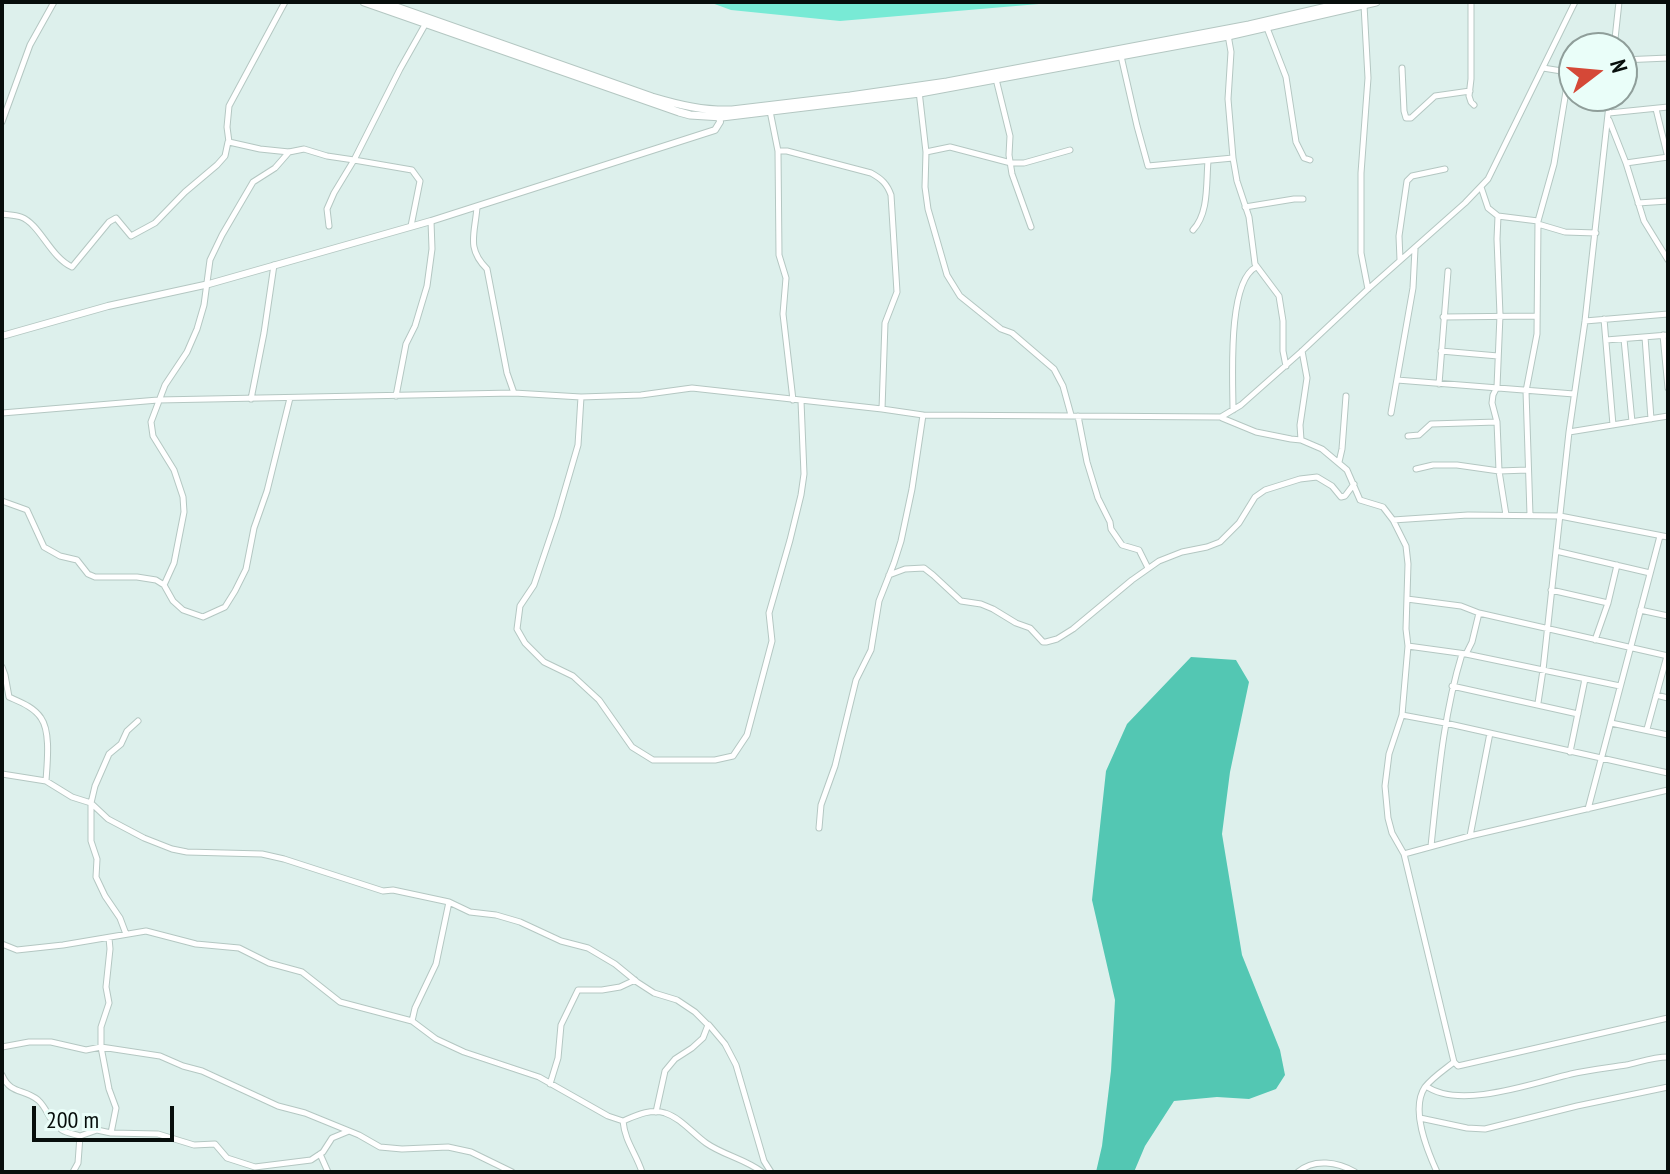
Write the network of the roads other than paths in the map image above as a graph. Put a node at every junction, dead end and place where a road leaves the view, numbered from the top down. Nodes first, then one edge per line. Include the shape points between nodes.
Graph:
1 (54, 2) edge
2 (285, 2) edge
3 (364, 2) edge
4 (382, 2) edge
5 (1348, 2) edge
6 (1376, 2) edge
7 (1471, 2) edge
8 (1575, 2) edge
9 (1619, 2) edge
10 (1364, 5) junction
11 (426, 23) junction
12 (1267, 28) junction
13 (1228, 32) junction
14 (1616, 32) edge
15 (1121, 56) junction
16 (1668, 58) edge
17 (1638, 59) edge
18 (1402, 68) dead end
19 (1543, 68) junction
20 (1558, 71) edge
21 (996, 79) junction
22 (919, 89) junction
23 (1470, 91) junction
24 (1474, 105) dead end
25 (1668, 107) edge
26 (770, 108) junction
27 (1656, 108) junction
28 (1564, 112) edge
29 (1609, 112) edge
30 (719, 114) junction
31 (1609, 116) junction
32 (2, 122) edge
33 (229, 142) junction
34 (1070, 150) dead end
35 (778, 151) junction
36 (289, 152) junction
37 (926, 152) junction
38 (1668, 157) edge
39 (1233, 158) junction
40 (354, 160) junction
41 (1310, 160) dead end
42 (1208, 161) junction
43 (1011, 163) junction
44 (1626, 163) junction
45 (1445, 169) dead end
46 (1481, 186) junction
47 (1303, 199) dead end
48 (1668, 201) edge
49 (1638, 203) junction
50 (477, 207) junction
51 (1245, 207) junction
52 (2, 214) edge
53 (1498, 216) junction
54 (431, 221) junction
55 (1538, 223) junction
56 (329, 226) dead end
57 (411, 226) junction
58 (1031, 227) dead end
59 (1193, 230) dead end
60 (1596, 233) junction
61 (1668, 242) edge
62 (1657, 243) junction
63 (1415, 248) junction
64 (1668, 260) edge
65 (1400, 261) junction
66 (274, 265) junction
67 (1256, 267) junction
68 (1448, 271) dead end
69 (205, 285) junction
70 (1368, 289) junction
71 (1668, 314) edge
72 (1500, 315) junction
73 (1536, 316) junction
74 (1443, 317) junction
75 (1604, 319) junction
76 (1585, 321) junction
77 (1665, 335) edge
78 (2, 336) edge
79 (1645, 337) junction
80 (1624, 339) junction
81 (1606, 340) junction
82 (1302, 351) junction
83 (1441, 351) junction
84 (1498, 356) junction
85 (1286, 366) junction
86 (1397, 380) junction
87 (1439, 384) junction
88 (1497, 387) junction
89 (1668, 388) edge
90 (1526, 391) junction
91 (514, 393) junction
92 (1574, 394) junction
93 (396, 396) junction
94 (1346, 396) dead end
95 (581, 397) junction
96 (290, 398) junction
97 (251, 399) junction
98 (158, 400) junction
99 (793, 400) junction
100 (801, 401) junction
101 (882, 409) junction
102 (1233, 410) junction
103 (2, 413) edge
104 (1391, 413) dead end
105 (923, 415) junction
106 (1074, 416) junction
107 (1668, 416) edge
108 (1221, 417) junction
109 (1651, 419) junction
110 (1497, 422) junction
111 (1632, 422) junction
112 (1613, 425) junction
113 (1569, 432) junction
114 (1408, 436) dead end
115 (1301, 440) junction
116 (1339, 462) junction
117 (1416, 469) dead end
118 (1528, 470) junction
119 (1499, 471) junction
120 (1354, 484) junction
121 (2, 501) edge
122 (1506, 515) junction
123 (1530, 515) junction
124 (1560, 516) junction
125 (1393, 520) junction
126 (1660, 536) junction
127 (1668, 537) edge
128 (1556, 551) junction
129 (1617, 565) junction
130 (1148, 568) junction
131 (1650, 573) junction
132 (889, 575) junction
133 (164, 585) junction
134 (1551, 590) junction
135 (1407, 599) junction
136 (1608, 603) junction
137 (1640, 610) junction
138 (1479, 613) junction
139 (1668, 616) edge
140 (1547, 629) junction
141 (1595, 640) junction
142 (1408, 646) junction
143 (1630, 648) junction
144 (1464, 654) junction
145 (1668, 656) edge
146 (2, 667) edge
147 (1543, 670) junction
148 (1585, 679) junction
149 (1452, 686) junction
150 (1620, 686) junction
151 (1656, 695) junction
152 (1668, 698) edge
153 (1538, 703) junction
154 (1578, 714) junction
155 (1402, 715) junction
156 (138, 721) dead end
157 (1445, 723) junction
158 (1611, 723) junction
159 (1647, 729) junction
160 (1490, 733) junction
161 (1668, 735) edge
162 (1570, 752) junction
163 (1601, 758) junction
164 (1668, 773) edge
165 (2, 774) edge
166 (46, 781) junction
167 (1668, 790) edge
168 (91, 803) junction
169 (1588, 809) junction
170 (819, 828) dead end
171 (1470, 836) junction
172 (1431, 846) junction
173 (1404, 854) junction
174 (449, 902) junction
175 (126, 934) junction
176 (109, 938) junction
177 (2, 944) edge
178 (635, 980) junction
179 (1668, 1018) edge
180 (412, 1021) junction
181 (708, 1025) junction
182 (2, 1047) edge
183 (101, 1047) junction
184 (1668, 1057) edge
185 (1454, 1062) junction
186 (2, 1075) edge
187 (550, 1084) junction
188 (1426, 1086) junction
189 (1668, 1087) edge
190 (656, 1112) junction
191 (1420, 1118) junction
192 (623, 1121) junction
193 (349, 1131) junction
194 (111, 1133) junction
195 (80, 1136) junction
196 (320, 1154) junction
197 (73, 1172) edge
198 (328, 1172) edge
199 (512, 1172) edge
200 (642, 1172) edge
201 (762, 1172) edge
202 (771, 1172) edge
203 (1298, 1172) edge
204 (1355, 1172) edge
205 (1437, 1172) edge

1 - 32 street via 30,45
2 - 33 street via 229,106
3 - 11 main road
4 - 30 main road via 652,97
5 - 13 main road
6 - 10 main road
7 - 23 street
8 - 19 street
9 - 14 street
10 - 12 main road
10 - 70 street via 1368,78 1361,253
11 - 30 main road via 679,112
11 - 40 street
12 - 13 main road
12 - 41 street via 1286,77 1296,142
13 - 15 main road
13 - 22 main road
13 - 39 street
15 - 21 main road
15 - 42 street via 1147,165
16 - 17 street
18 - 23 street via 1406,118 1435,96
19 - 20 street
19 - 46 street
21 - 22 main road
21 - 43 street
22 - 26 main road
22 - 37 street
23 - 24 street
25 - 27 street
26 - 30 main road
26 - 35 street
27 - 31 street
27 - 38 street
28 - 55 street
29 - 31 street
30 - 50 street via 715,130
31 - 44 street
31 - 60 street
33 - 36 street
33 - 52 street via 217,165 155,223 131,236 116,218 72,267 24,218
34 - 43 street
35 - 99 street via 779,255 786,278 783,314
35 - 101 street via 871,173 888,186 897,292 885,323
36 - 40 street via 304,149
36 - 69 street via 253,182 210,260
37 - 43 street via 950,147
37 - 106 street via 928,209 947,275 960,296 1054,369
38 - 44 street
39 - 42 street
39 - 51 street
40 - 56 street via 327,209
40 - 57 street via 412,170 420,181
42 - 59 street via 1203,213
43 - 58 street
44 - 49 street
45 - 65 street via 1407,181
46 - 53 street via 1488,208
46 - 63 street
47 - 51 street
48 - 49 street
49 - 62 street
50 - 54 street
50 - 91 street via 472,246 487,269
51 - 67 street
53 - 55 street
53 - 72 street
54 - 57 street
54 - 93 street via 427,286 406,344
55 - 60 street via 1565,232
55 - 73 street
57 - 66 street
60 - 76 street
61 - 62 street
62 - 64 street
63 - 65 street
63 - 86 street
65 - 70 street
66 - 69 street
66 - 97 street
67 - 85 street via 1279,296
67 - 102 street via 1243,281 1232,334
68 - 74 street
69 - 78 street
69 - 98 street via 197,329
70 - 82 street
71 - 75 street
72 - 73 street
72 - 74 street
72 - 84 street
73 - 90 street
74 - 83 street
75 - 76 street
75 - 81 street
76 - 92 street
77 - 79 street
77 - 89 street
79 - 80 street
79 - 109 street
80 - 81 street
80 - 111 street
81 - 112 street
82 - 85 street
82 - 115 street via 1307,378
83 - 84 street
83 - 87 street
84 - 88 street
85 - 102 street
86 - 87 street
86 - 104 street
87 - 88 street
88 - 90 street
88 - 110 street via 1492,403
90 - 92 street
90 - 118 street
91 - 93 street
91 - 95 street
92 - 113 street
93 - 96 street
94 - 116 street
95 - 99 street via 692,388
95 - 100 street via 578,445 534,585 520,606 517,629 544,662 573,676 599,700 632,747 653,760 683,761 733,756 747,735 772,641 769,613 801,495
96 - 97 street
96 - 133 street via 246,569 225,607 203,617 183,610
97 - 98 street
98 - 103 street
98 - 133 street via 153,436 174,470 184,512
99 - 100 street
100 - 101 street
101 - 105 street
102 - 108 street
105 - 106 street
105 - 132 street via 901,541
106 - 108 street
106 - 130 street via 1111,529 1122,545 1139,550
107 - 109 street
108 - 115 street via 1256,432
109 - 111 street
110 - 114 street via 1431,424 1419,435
110 - 119 street
111 - 112 street
112 - 113 street
113 - 124 street
115 - 116 street
116 - 120 street
117 - 119 street via 1457,465
118 - 119 street
118 - 123 street
119 - 122 street
120 - 125 street via 1360,500 1383,507
120 - 130 street via 1342,497 1317,477 1272,487 1255,497 1220,542
121 - 133 street via 27,510 44,547 77,560 88,574 137,577
122 - 123 street
122 - 125 street
123 - 124 street
124 - 126 street
124 - 128 street
125 - 135 street via 1406,546
126 - 127 street
126 - 131 street
128 - 129 street
128 - 134 street
129 - 131 street
129 - 136 street
130 - 132 street via 1073,629 1046,642 993,609 961,601 924,568
131 - 137 street
132 - 170 street via 871,650 856,680 821,805
134 - 136 street
134 - 140 street
135 - 138 street
135 - 142 street
136 - 141 street
137 - 139 street
137 - 143 street
138 - 140 street
138 - 144 street
140 - 141 street
140 - 147 street
141 - 143 street
142 - 144 street
142 - 155 street
143 - 145 street
143 - 150 street
144 - 147 street
144 - 149 street
145 - 151 street
146 - 166 street via 9,697 42,719
147 - 148 street
147 - 153 street
148 - 150 street
148 - 154 street
149 - 153 street
149 - 157 street
150 - 158 street
151 - 152 street
151 - 159 street
153 - 154 street
154 - 162 street
155 - 157 street
155 - 173 street via 1386,766 1385,796 1392,833
156 - 168 street via 109,754
157 - 160 street
157 - 172 street
158 - 159 street
158 - 163 street
159 - 161 street
160 - 162 street
160 - 171 street
162 - 163 street
163 - 164 street
163 - 169 street
165 - 166 street
166 - 168 street
167 - 169 street
168 - 174 street via 108,819 172,849 262,854 383,891
168 - 175 street via 96,877
169 - 171 street
171 - 172 street
172 - 173 street
173 - 185 street
174 - 178 street via 588,948
174 - 180 street via 436,964
175 - 176 street
175 - 180 street via 146,931 239,948 302,972 340,1002
176 - 177 street via 17,950
176 - 183 street via 109,1003
178 - 181 street via 677,1000
178 - 187 street via 620,987 578,990 561,1025
179 - 185 street via 1458,1066
180 - 187 street via 464,1052
181 - 190 street via 703,1038 665,1071
181 - 202 street via 736,1065
182 - 183 street via 29,1042 86,1050
183 - 193 street via 160,1056
183 - 194 street via 116,1108
184 - 188 street via 1485,1094 1446,1095
185 - 188 street
186 - 195 street via 14,1090 45,1107 57,1126
187 - 192 street
188 - 191 street
189 - 191 street via 1491,1129
190 - 192 street
190 - 201 street
191 - 205 street
192 - 200 street
193 - 196 street via 332,1138
193 - 199 street via 380,1147 471,1152
194 - 195 street via 97,1130
194 - 196 street via 215,1144 227,1158 255,1167 311,1160
195 - 197 street
196 - 198 street
203 - 204 street via 1308,1165 1330,1163

